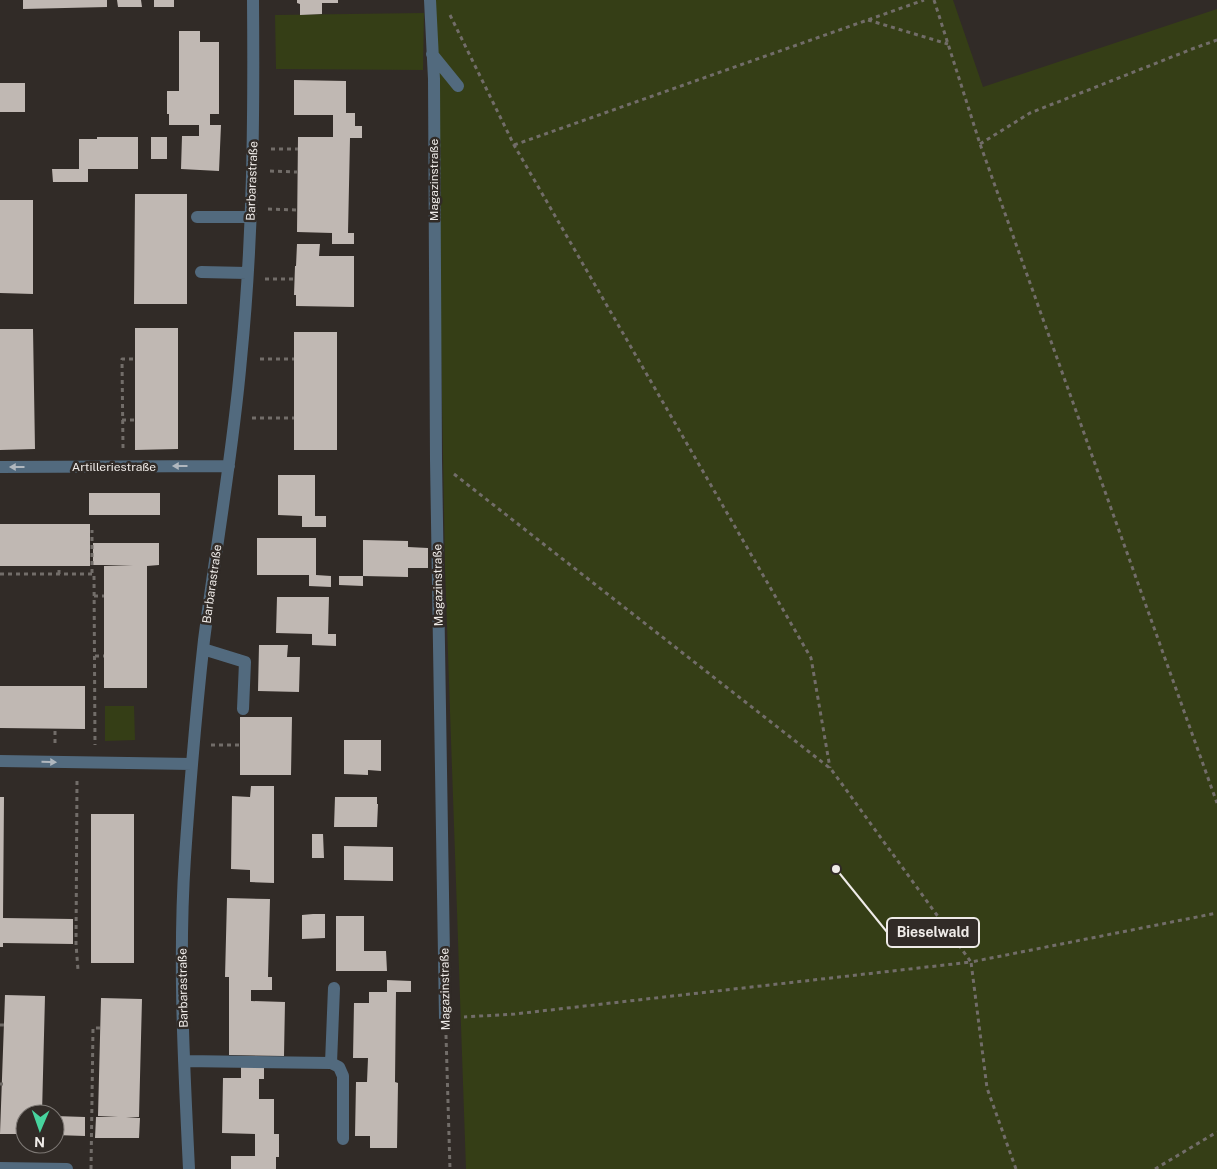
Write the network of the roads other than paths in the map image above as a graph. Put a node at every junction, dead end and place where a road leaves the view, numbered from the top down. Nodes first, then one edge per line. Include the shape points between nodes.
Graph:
1 (253, 0) edge
2 (430, 0) edge
3 (432, 54) junction
4 (458, 86) dead end
5 (251, 213) junction
6 (197, 217) dead end
7 (201, 272) dead end
8 (247, 276) junction
9 (229, 466) junction
10 (0, 467) edge
11 (203, 649) junction
12 (243, 709) dead end
13 (0, 761) edge
14 (192, 764) junction
15 (334, 988) dead end
16 (445, 1018) road end
17 (184, 1061) junction
18 (331, 1063) junction
19 (343, 1139) dead end
20 (0, 1168) edge
21 (67, 1169) edge
22 (189, 1169) edge

1 - 5 street, Barbarastraße
2 - 3 street, Magazinstraße
3 - 4 street
3 - 16 street, Magazinstraße
5 - 6 street
5 - 8 street, Barbarastraße
7 - 8 street
8 - 9 street, Barbarastraße via 242,359
9 -> 10 street, Artilleriestraße
9 - 11 street, Barbarastraße
11 - 12 street via 245,662
11 - 14 street, Barbarastraße
13 -> 14 street
14 - 17 street, Barbarastraße via 183,906
15 - 18 street
17 - 18 street
17 - 22 street, Barbarastraße
18 - 19 street via 339,1067 344,1076
20 - 21 street

